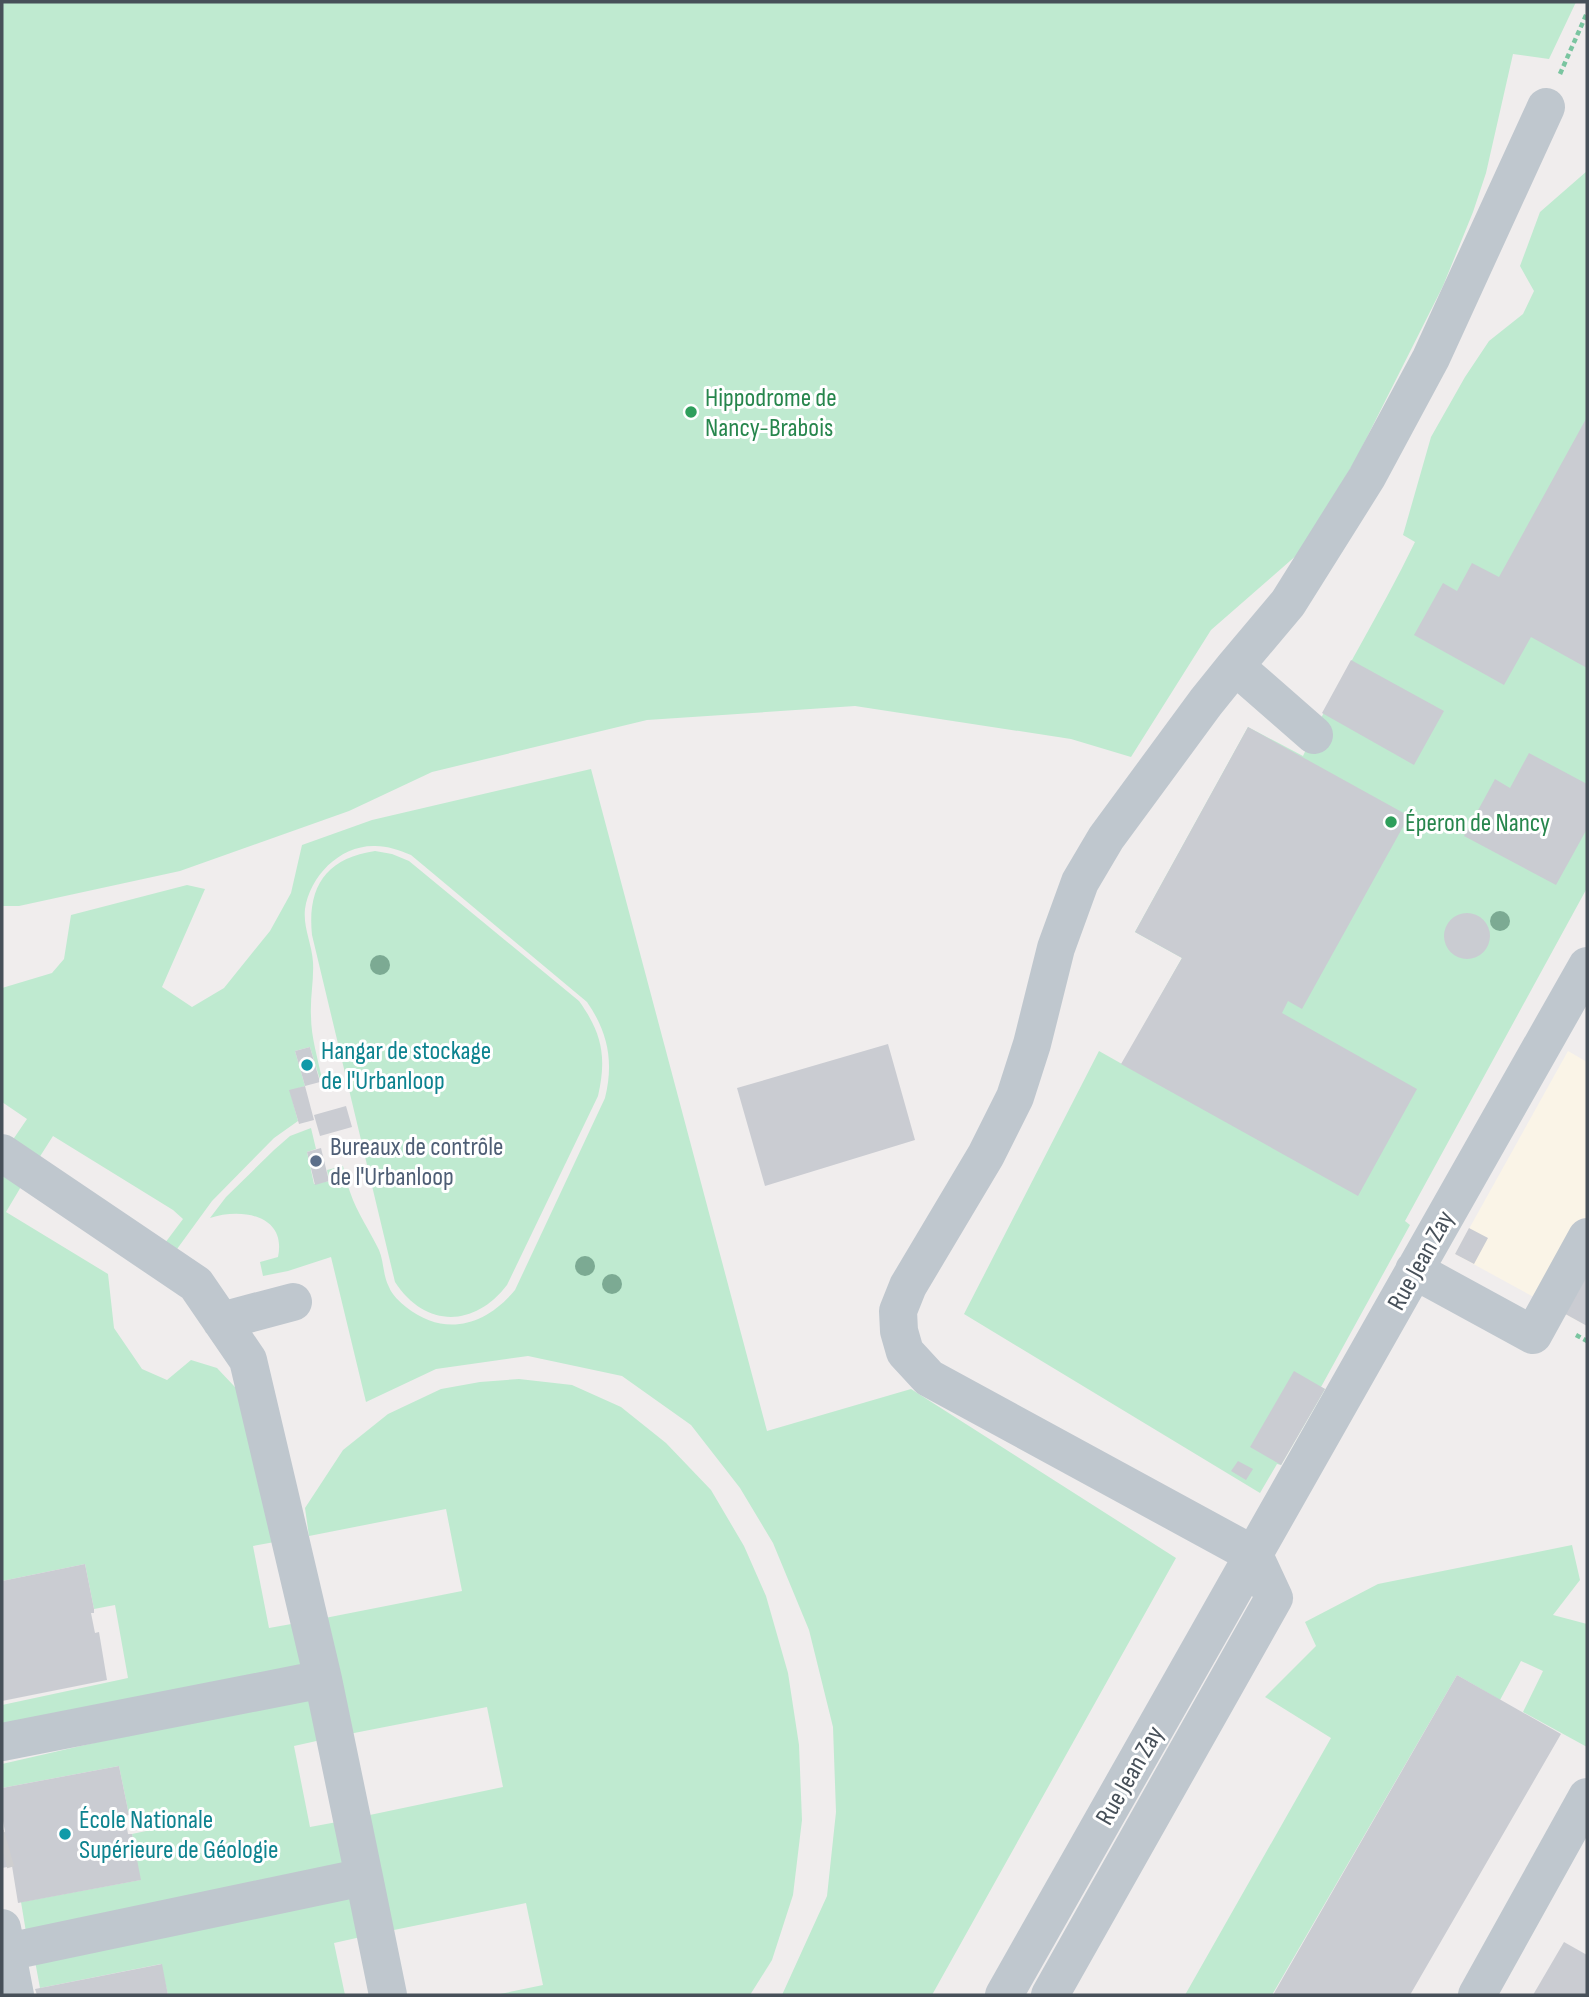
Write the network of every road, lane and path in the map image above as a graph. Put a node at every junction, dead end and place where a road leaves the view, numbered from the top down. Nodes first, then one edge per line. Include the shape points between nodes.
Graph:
1 (1587, 13) edge
2 (1546, 107) joint
3 (1235, 666) junction
4 (1314, 735) dead end
5 (1587, 966) edge
6 (2, 1153) edge
7 (1587, 1237) edge
8 (1414, 1270) junction
9 (293, 1302) dead end
10 (221, 1321) junction
11 (1254, 1555) junction
12 (323, 1679) junction
13 (2, 1742) edge
14 (1587, 1797) edge
15 (364, 1877) junction
16 (4, 1940) edge
17 (15, 1995) edge
18 (388, 1995) edge
19 (1004, 1995) edge
20 (1050, 1995) edge
21 (1477, 1995) edge

1 - 2 path
2 - 3 street via 1431,358 1367,478 1288,603
3 - 4 street
3 - 11 street via 1106,838 1080,882 1056,948 1015,1097 898,1311 905,1352 929,1378
5 - 8 street, Rue Jean Zay
6 - 10 street via 196,1284
7 - 8 street via 1533,1335
8 - 11 street, Rue Jean Zay
9 - 10 street
10 - 12 street via 248,1360
11 - 19 street, Rue Jean Zay
11 - 20 street, Rue Jean Zay via 1274,1598
12 - 13 street
12 - 15 street
14 - 21 street
15 - 16 street
15 - 18 street
16 - 17 street

